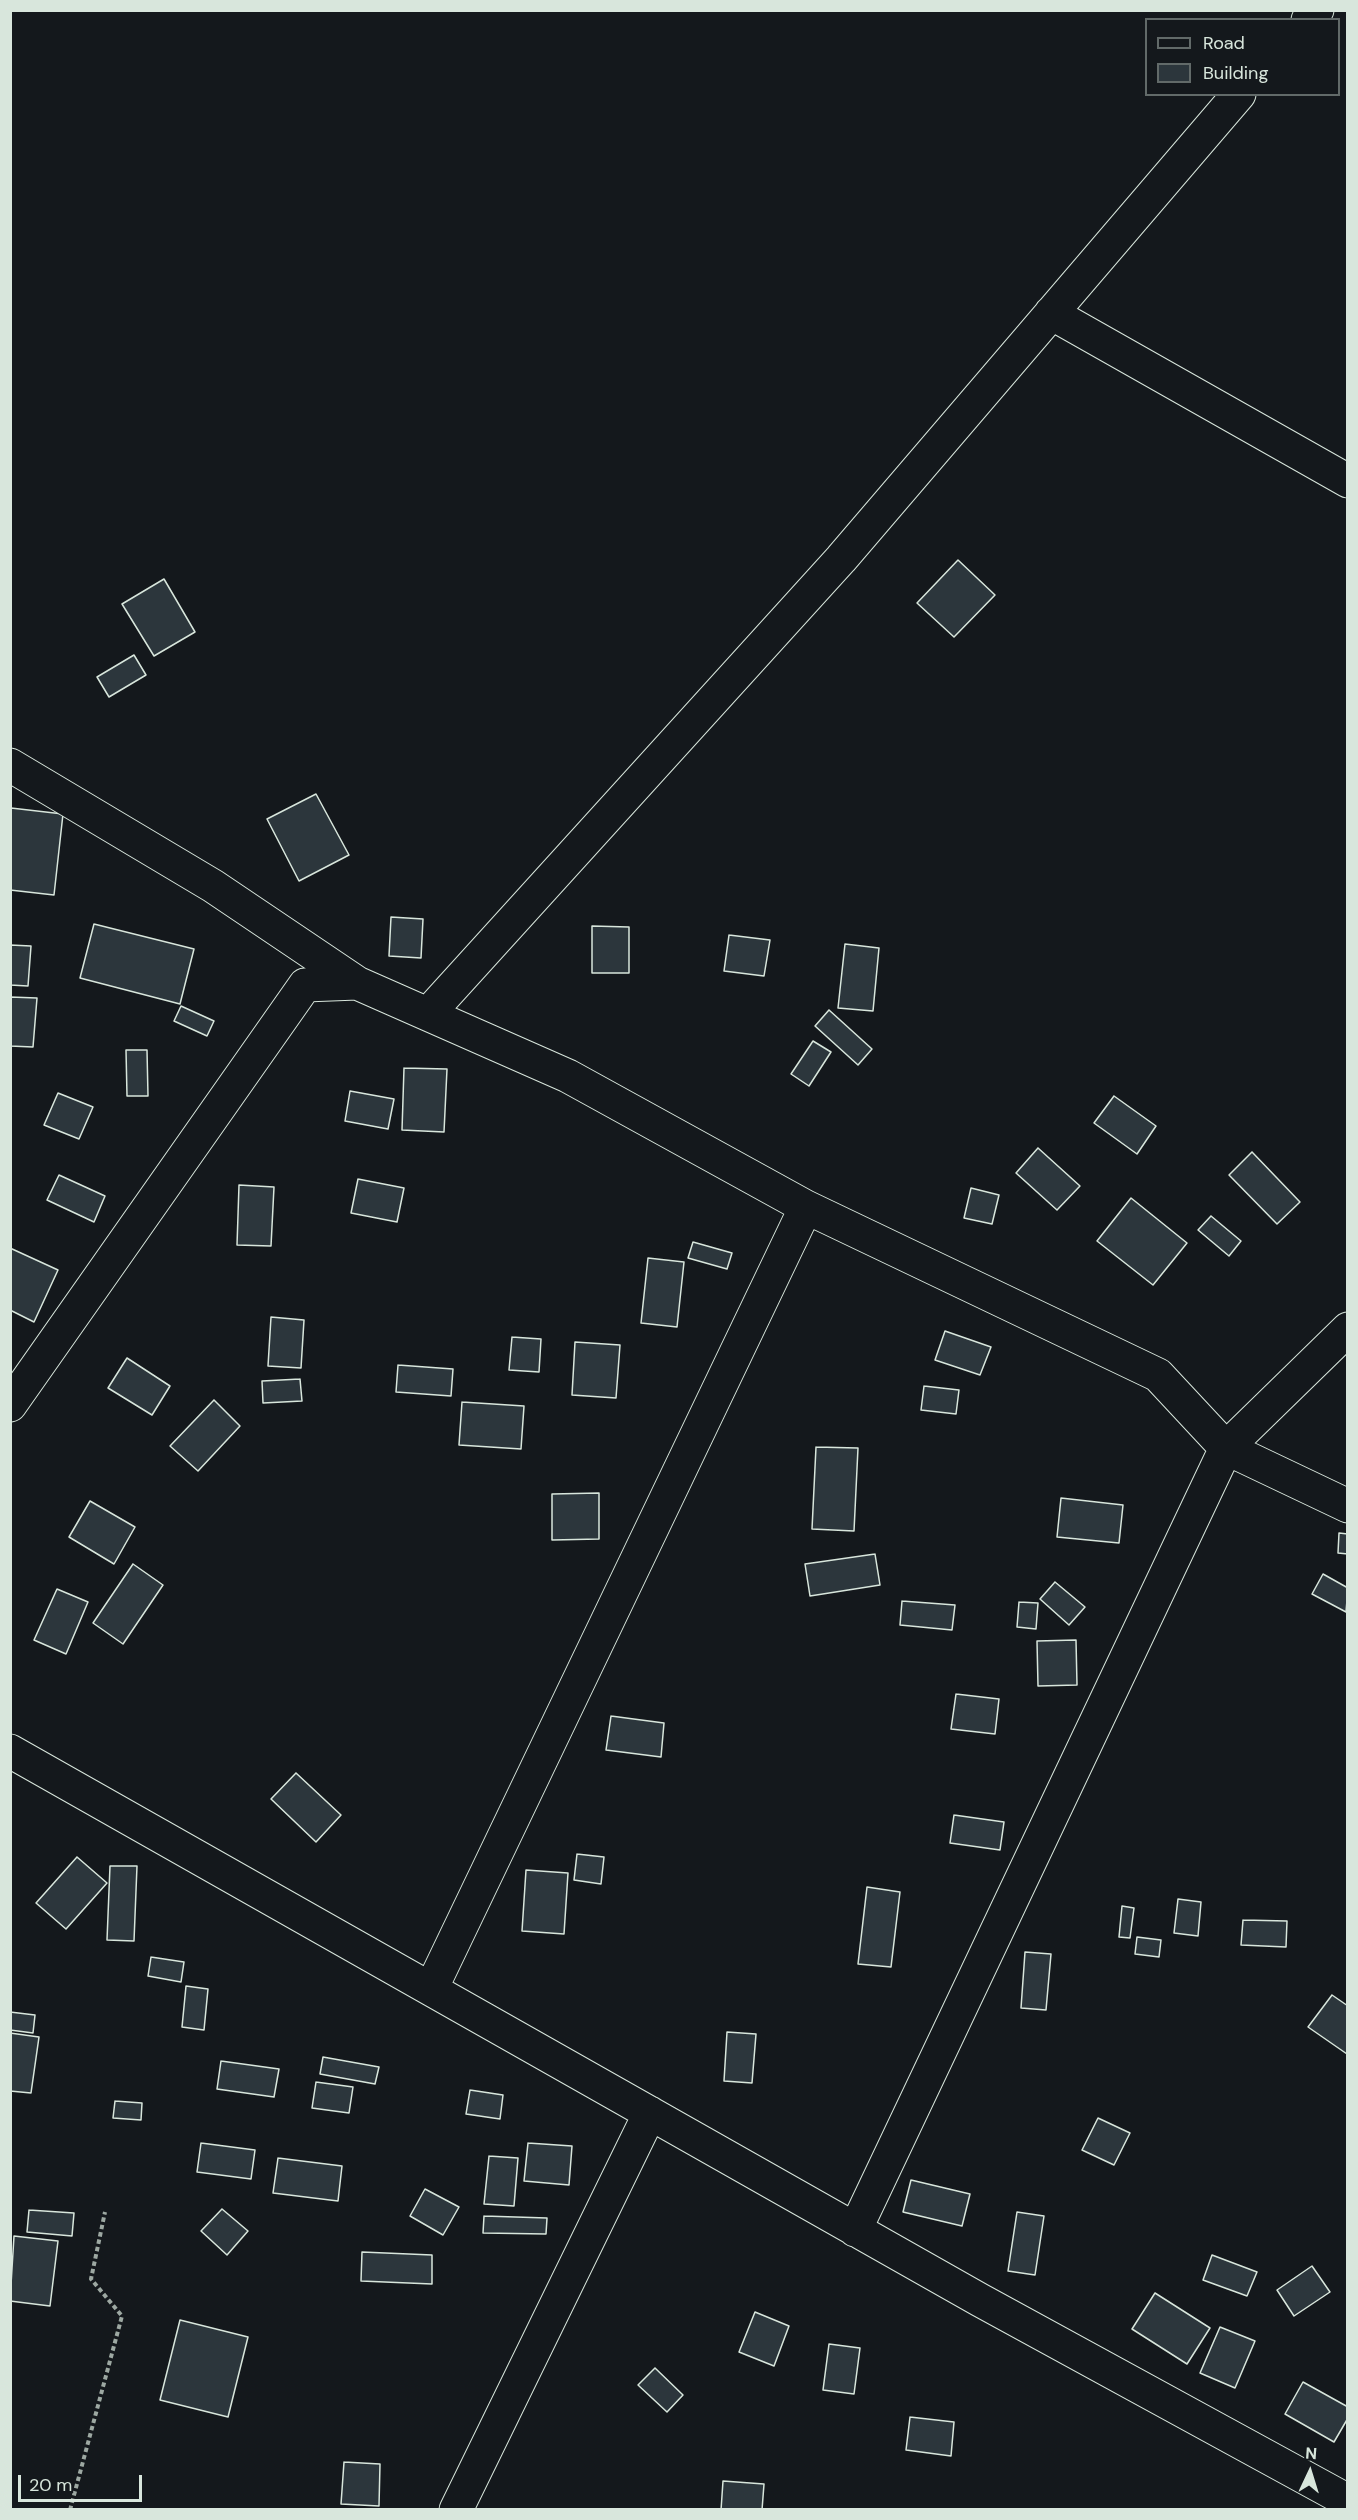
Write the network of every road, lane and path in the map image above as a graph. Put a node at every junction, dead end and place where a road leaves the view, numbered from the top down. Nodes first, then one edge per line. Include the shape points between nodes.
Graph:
1 (1237, 96) edge
2 (1051, 313) junction
3 (1347, 481) edge
4 (10, 765) edge
5 (357, 983) junction
6 (428, 1014) junction
7 (806, 1207) junction
8 (1347, 1329) edge
9 (10, 1405) edge
10 (1226, 1448) junction
11 (1347, 1506) edge
12 (10, 1751) edge
13 (431, 1989) junction
14 (650, 2113) junction
15 (105, 2212) dead end
16 (855, 2230) junction
17 (1347, 2500) edge
18 (70, 2510) edge
19 (456, 2510) edge

1 - 2 street
2 - 3 street
2 - 6 street via 841,559
4 - 5 street via 213,886
5 - 6 street
5 - 9 street via 305,985
6 - 7 street via 568,1076
7 - 10 street via 1158,1375
7 - 13 street
8 - 10 street
10 - 11 street
10 - 16 street
12 - 13 street
13 - 14 street
14 - 16 street
14 - 19 street
15 - 18 path via 91,2279 122,2316
16 - 17 street

